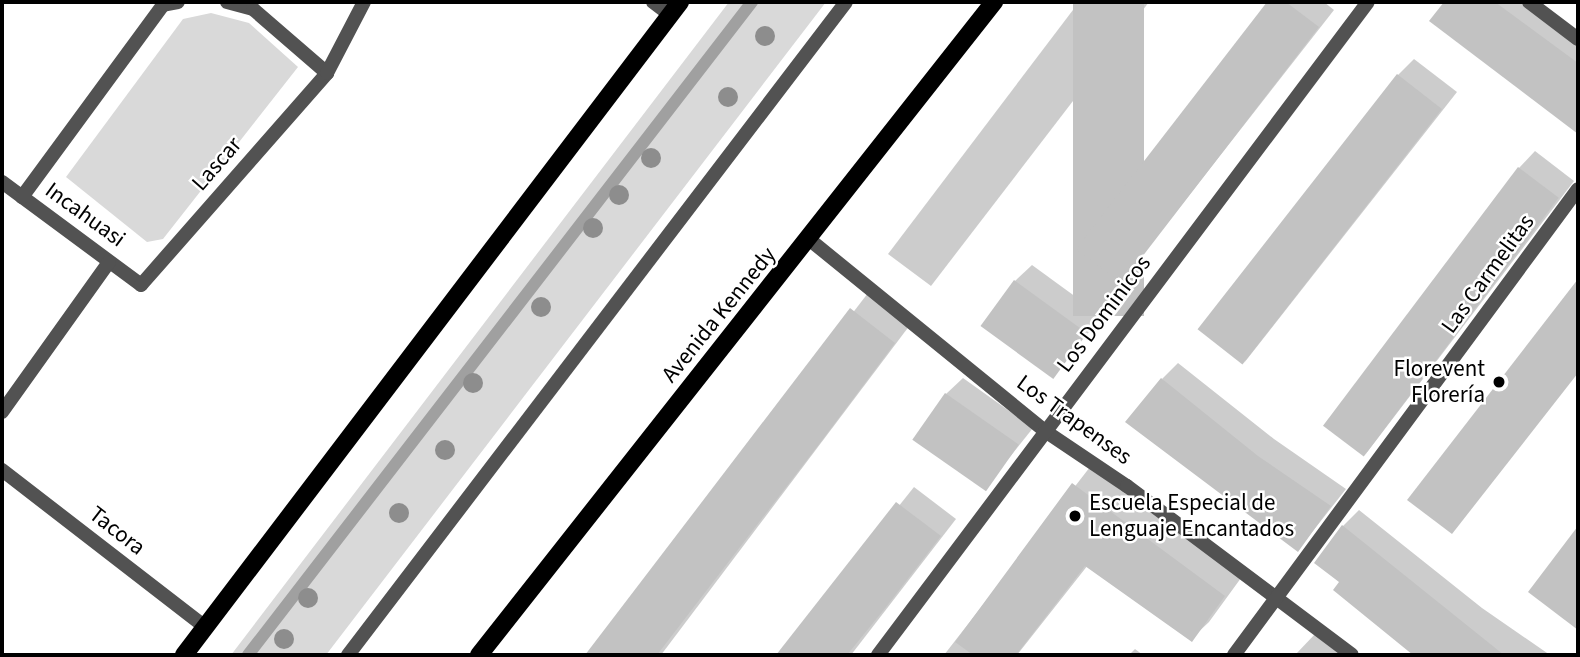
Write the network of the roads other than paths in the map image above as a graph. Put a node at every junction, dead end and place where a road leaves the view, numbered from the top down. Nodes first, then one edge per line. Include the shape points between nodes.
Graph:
1 (178, 2) edge
2 (227, 2) edge
3 (364, 2) edge
4 (653, 2) edge
5 (846, 2) edge
6 (994, 2) edge
7 (1368, 2) edge
8 (1529, 2) edge
9 (675, 8) edge
10 (1578, 40) edge
11 (327, 73) junction
12 (2, 182) edge
13 (1578, 189) edge
14 (22, 197) junction
15 (810, 240) junction
16 (109, 262) junction
17 (141, 285) joint
18 (2, 412) edge
19 (1045, 431) junction
20 (2, 470) edge
21 (1276, 598) junction
22 (205, 627) junction
23 (184, 655) edge
24 (348, 655) edge
25 (478, 655) edge
26 (878, 655) edge
27 (1234, 655) edge
28 (1352, 655) edge

1 - 14 street via 163,5
2 - 11 street via 253,9
3 - 11 street, Lascar
4 - 9 street
5 - 24 street
6 - 15 main road, Avenida Kennedy
7 - 19 street, Los Dominicos
8 - 10 street
9 - 22 main road
11 - 17 street, Lascar
12 - 14 street, Incahuasi
13 - 21 street, Las Carmelitas
14 - 16 street, Incahuasi
15 - 19 street, Los Trapenses
15 - 25 main road, Avenida Kennedy
16 - 17 street, Incahuasi
16 - 18 street
19 - 21 street, Los Trapenses
19 - 26 street, Los Dominicos via 1002,495
20 - 22 street, Tacora
21 - 27 street, Las Carmelitas
21 - 28 street, Los Trapenses
22 - 23 main road

